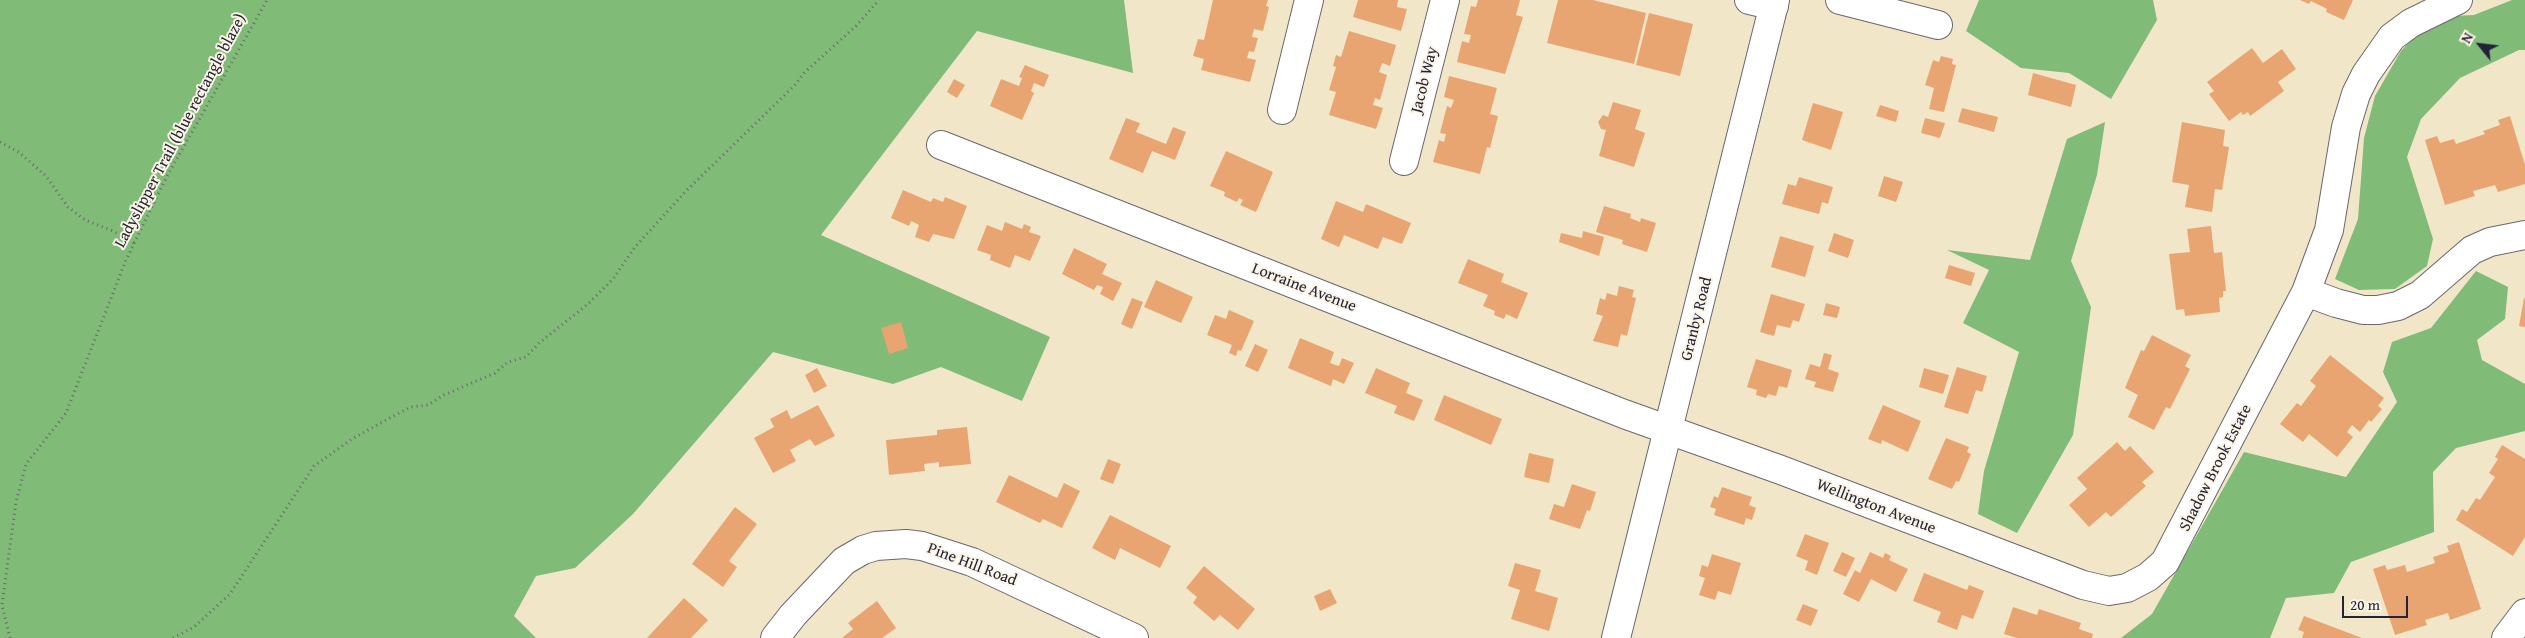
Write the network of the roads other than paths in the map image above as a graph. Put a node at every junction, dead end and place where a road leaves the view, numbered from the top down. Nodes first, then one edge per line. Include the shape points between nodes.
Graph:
1 (1310, 0) edge
2 (1445, 0) edge
3 (1840, 0) edge
4 (2458, 0) edge
5 (1766, 2) edge
6 (1938, 24) dead end
7 (1282, 110) dead end
8 (941, 145) dead end
9 (1404, 161) dead end
10 (2525, 235) edge
11 (2306, 292) junction
12 (1668, 430) junction
13 (2084, 585) joint
14 (2525, 613) edge
15 (775, 638) edge
16 (1134, 638) edge
17 (1616, 638) edge
18 (2506, 638) edge

1 - 7 street
2 - 9 street, Jacob Way
3 - 6 street
4 - 11 street, Shadow Brook Estate via 2411,23 2392,38 2366,74 2346,127 2329,230
5 - 12 street, Granby Road
8 - 12 street, Lorraine Avenue
10 - 11 street via 2490,242 2472,250 2420,295 2398,306 2363,310
11 - 13 street, Shadow Brook Estate via 2165,562 2148,577 2127,588 2109,591
12 - 13 street, Wellington Avenue
12 - 17 street, Granby Road
14 - 18 street
15 - 16 street, Pine Hill Road via 793,614 844,561 876,546 906,544 972,562

